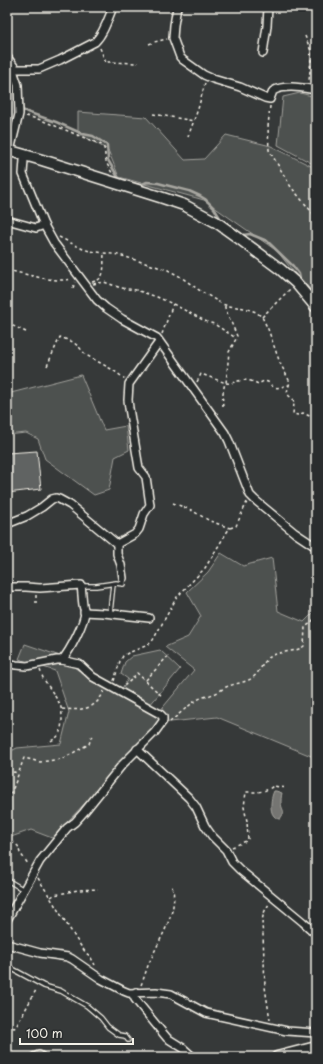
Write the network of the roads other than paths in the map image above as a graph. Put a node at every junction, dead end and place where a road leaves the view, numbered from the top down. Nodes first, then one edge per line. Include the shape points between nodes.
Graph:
1 (112, 7) edge
2 (177, 7) edge
3 (268, 7) edge
4 (263, 53) dead end
5 (7, 56) edge
6 (12, 72) edge
7 (316, 90) edge
8 (8, 151) edge
9 (25, 156) junction
10 (7, 220) edge
11 (44, 225) junction
12 (316, 307) edge
13 (159, 341) junction
14 (7, 524) edge
15 (117, 544) junction
16 (316, 548) edge
17 (123, 578) joint
18 (113, 584) junction
19 (81, 586) junction
20 (7, 587) edge
21 (84, 612) junction
22 (110, 613) junction
23 (149, 618) dead end
24 (62, 660) junction
25 (7, 663) edge
26 (137, 749) junction
27 (7, 880) edge
28 (24, 890) junction
29 (7, 920) edge
30 (316, 934) edge
31 (7, 944) edge
32 (7, 966) edge
33 (137, 992) junction
34 (316, 1033) edge
35 (128, 1040) dead end
36 (316, 1046) edge
37 (34, 1057) edge
38 (42, 1057) edge
39 (193, 1057) edge
40 (277, 1057) edge

1 - 6 street via 102,33 96,41 39,69
2 - 7 street via 173,38 180,57 206,76 270,99 272,91 276,89 294,87
3 - 4 street
5 - 6 street
6 - 8 street via 18,85 18,114
8 - 9 street
9 - 11 street via 23,174
9 - 12 street via 184,205 216,222 280,269
10 - 11 street via 36,228
11 - 13 street via 54,243 97,300 122,319
13 - 15 street via 129,384 128,400 139,468 146,477 150,505 135,534
13 - 16 street via 225,433 250,495
14 - 15 street via 28,516 56,498 70,505
15 - 17 street
17 - 18 lane via 123,584
18 - 19 lane
18 - 22 lane
19 - 20 street
19 - 21 street
21 - 22 street
21 - 24 street via 81,625
22 - 23 street
24 - 25 street via 27,666
24 - 26 street via 79,664 93,677 163,717 162,724
26 - 28 street via 40,861
26 - 30 street via 189,798 205,826 226,850 232,862
27 - 28 lane
28 - 29 street
31 - 33 street via 68,957 124,991
32 - 35 lane via 83,1003 108,1027
33 - 34 street via 172,994 206,1013 270,1028
33 - 39 street via 133,995 135,999 167,1038
36 - 40 street
37 - 38 street

